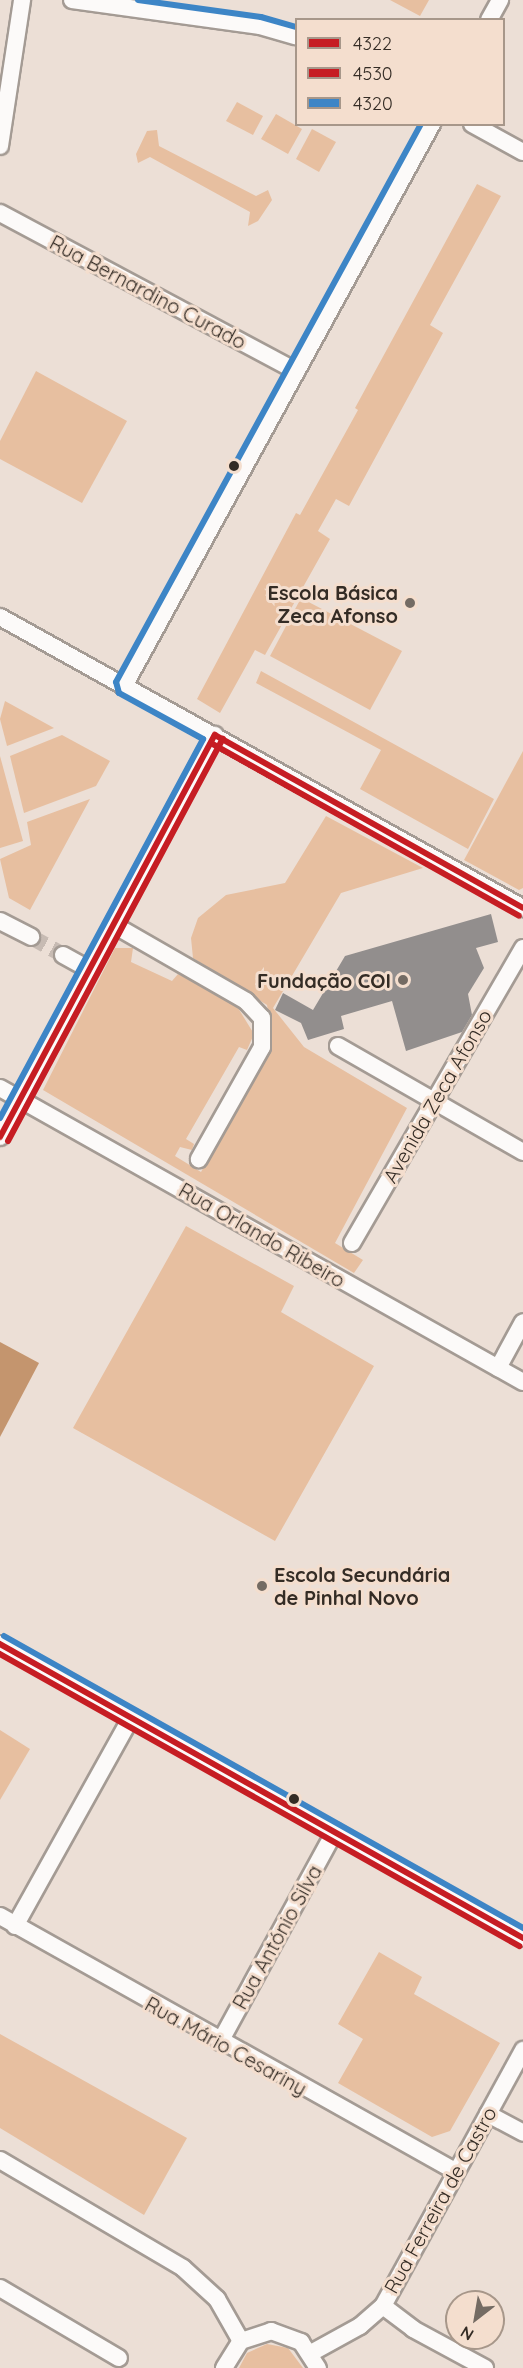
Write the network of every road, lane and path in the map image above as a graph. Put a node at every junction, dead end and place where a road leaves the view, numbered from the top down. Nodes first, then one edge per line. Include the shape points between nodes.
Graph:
1 (22, 0) edge
2 (72, 0) edge
3 (500, 0) edge
4 (490, 18) edge
5 (295, 35) edge
6 (431, 126) edge
7 (476, 126) edge
8 (0, 146) edge
9 (523, 152) edge
10 (0, 213) edge
11 (296, 371) junction
12 (0, 617) edge
13 (124, 686) junction
14 (215, 735) junction
15 (523, 908) edge
16 (0, 921) edge
17 (114, 925) junction
18 (31, 937) tunnel mouth
19 (523, 948) edge
20 (63, 955) tunnel mouth
21 (90, 970) junction
22 (338, 1046) dead end
23 (0, 1088) edge
24 (21, 1100) junction
25 (434, 1101) junction
26 (0, 1137) edge
27 (523, 1152) edge
28 (199, 1159) dead end
29 (352, 1243) dead end
30 (523, 1322) edge
31 (498, 1368) junction
32 (523, 1382) edge
33 (0, 1644) edge
34 (131, 1718) junction
35 (335, 1831) junction
36 (0, 1916) edge
37 (15, 1926) junction
38 (523, 1938) edge
39 (220, 2042) junction
40 (523, 2050) edge
41 (488, 2114) junction
42 (523, 2133) edge
43 (0, 2160) edge
44 (455, 2171) junction
45 (0, 2288) edge
46 (383, 2306) junction
47 (242, 2341) junction
48 (119, 2358) dead end
49 (315, 2361) edge
50 (224, 2368) edge
51 (485, 2368) edge

1 - 8 street
2 - 5 street via 260,26
3 - 4 street
6 - 11 street
7 - 9 street
10 - 11 street, Rua Bernardino Curado
11 - 13 street
12 - 13 street
13 - 14 street
14 - 15 street
14 - 17 street
16 - 18 street
17 - 21 street
17 - 28 street via 246,1001 262,1018 262,1047
19 - 25 street, Avenida Zeca Afonso
20 - 21 street
21 - 24 street
22 - 25 street
23 - 24 street, Rua Orlando Ribeiro
24 - 26 street
24 - 31 street, Rua Orlando Ribeiro
25 - 27 street
25 - 29 street, Avenida Zeca Afonso
30 - 31 street
31 - 32 street, Rua Orlando Ribeiro
33 - 34 street
34 - 35 street
34 - 37 street
35 - 38 street
35 - 39 street, Rua António Silva
36 - 37 street, Rua Mário Cesariny
37 - 39 street, Rua Mário Cesariny
39 - 44 street, Rua Mário Cesariny
40 - 41 street, Rua Ferreira de Castro
41 - 42 street
41 - 44 street, Rua Ferreira de Castro
43 - 47 street via 183,2268 217,2299
44 - 46 street, Rua Ferreira de Castro
45 - 48 street
46 - 49 street, Rua Ferreira de Castro
46 - 51 street via 413,2329
47 - 49 street via 271,2331 300,2342
47 - 50 street

